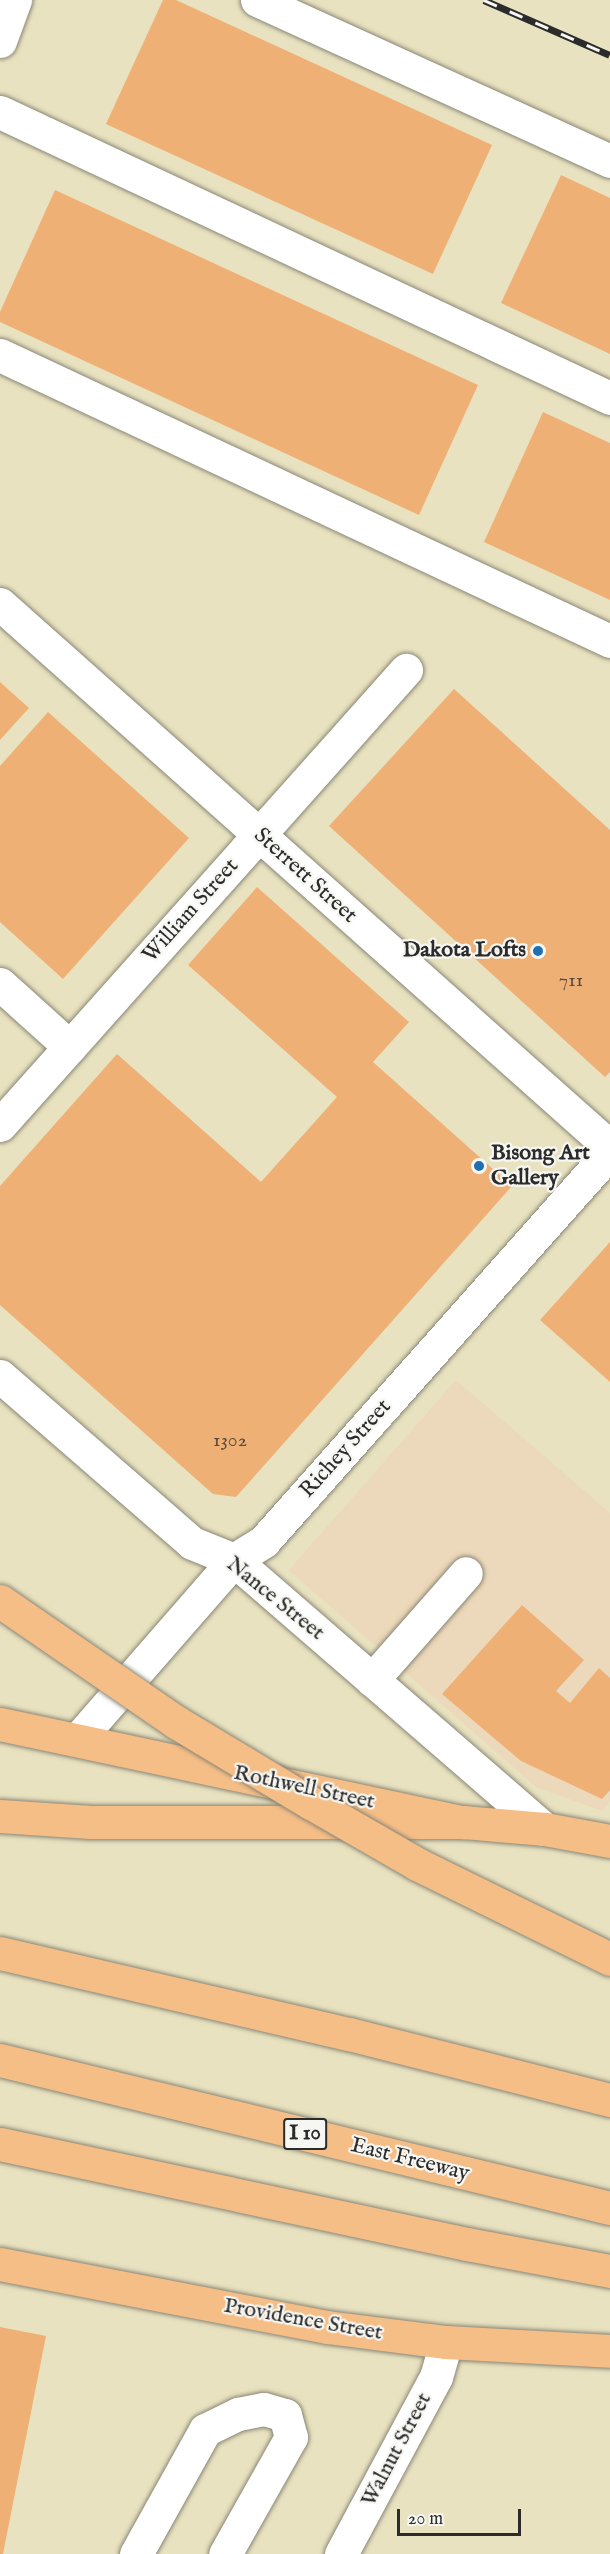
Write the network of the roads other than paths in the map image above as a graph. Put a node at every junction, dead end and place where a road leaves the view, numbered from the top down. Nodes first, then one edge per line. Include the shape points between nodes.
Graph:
1 (15, 0) edge
2 (257, 0) edge
3 (0, 41) edge
4 (0, 112) edge
5 (610, 161) edge
6 (0, 355) edge
7 (610, 398) edge
8 (0, 604) edge
9 (610, 641) edge
10 (406, 670) dead end
11 (259, 835) junction
12 (0, 984) edge
13 (70, 1047) junction
14 (0, 1125) edge
15 (610, 1147) edge
16 (610, 1152) edge
17 (0, 1376) edge
18 (234, 1560) junction
19 (466, 1573) dead end
20 (0, 1601) edge
21 (372, 1680) junction
22 (0, 1724) edge
23 (78, 1739) junction
24 (0, 1816) edge
25 (463, 1822) junction
26 (545, 1829) junction
27 (610, 1841) edge
28 (0, 1953) edge
29 (610, 1959) edge
30 (0, 2060) edge
31 (610, 2100) edge
32 (0, 2144) edge
33 (610, 2208) edge
34 (0, 2264) edge
35 (610, 2271) edge
36 (446, 2342) junction
37 (610, 2350) edge
38 (136, 2554) edge
39 (225, 2554) edge
40 (341, 2554) edge

1 - 3 street
2 - 5 street
4 - 7 street
6 - 9 street
8 - 11 street, Sterrett Street
10 - 11 street, William Street
11 - 13 street, William Street
11 - 15 street, Sterrett Street
12 - 13 street
13 - 14 street, William Street
16 - 18 street, Richey Street via 264,1541
17 - 18 street, Nance Street via 192,1543
18 - 21 street, Nance Street
18 - 23 street, Richey Street
19 - 21 street
20 - 29 main road, bridge via 176,1722 311,1803 417,1864
21 - 26 street, Nance Street
22 - 23 main road, Rothwell Street
23 - 25 main road, Rothwell Street
24 - 25 main road via 91,1822
25 - 26 main road, Rothwell Street
26 - 27 main road, Rothwell Street
28 - 31 main road via 349,2034
30 - 33 main road, East Freeway / I 10
32 - 35 main road
34 - 36 main road, Providence Street via 327,2326
36 - 37 main road, Providence Street
36 - 40 street, Walnut Street via 436,2378
38 - 39 street via 206,2430 238,2414 264,2409 285,2415 291,2437

